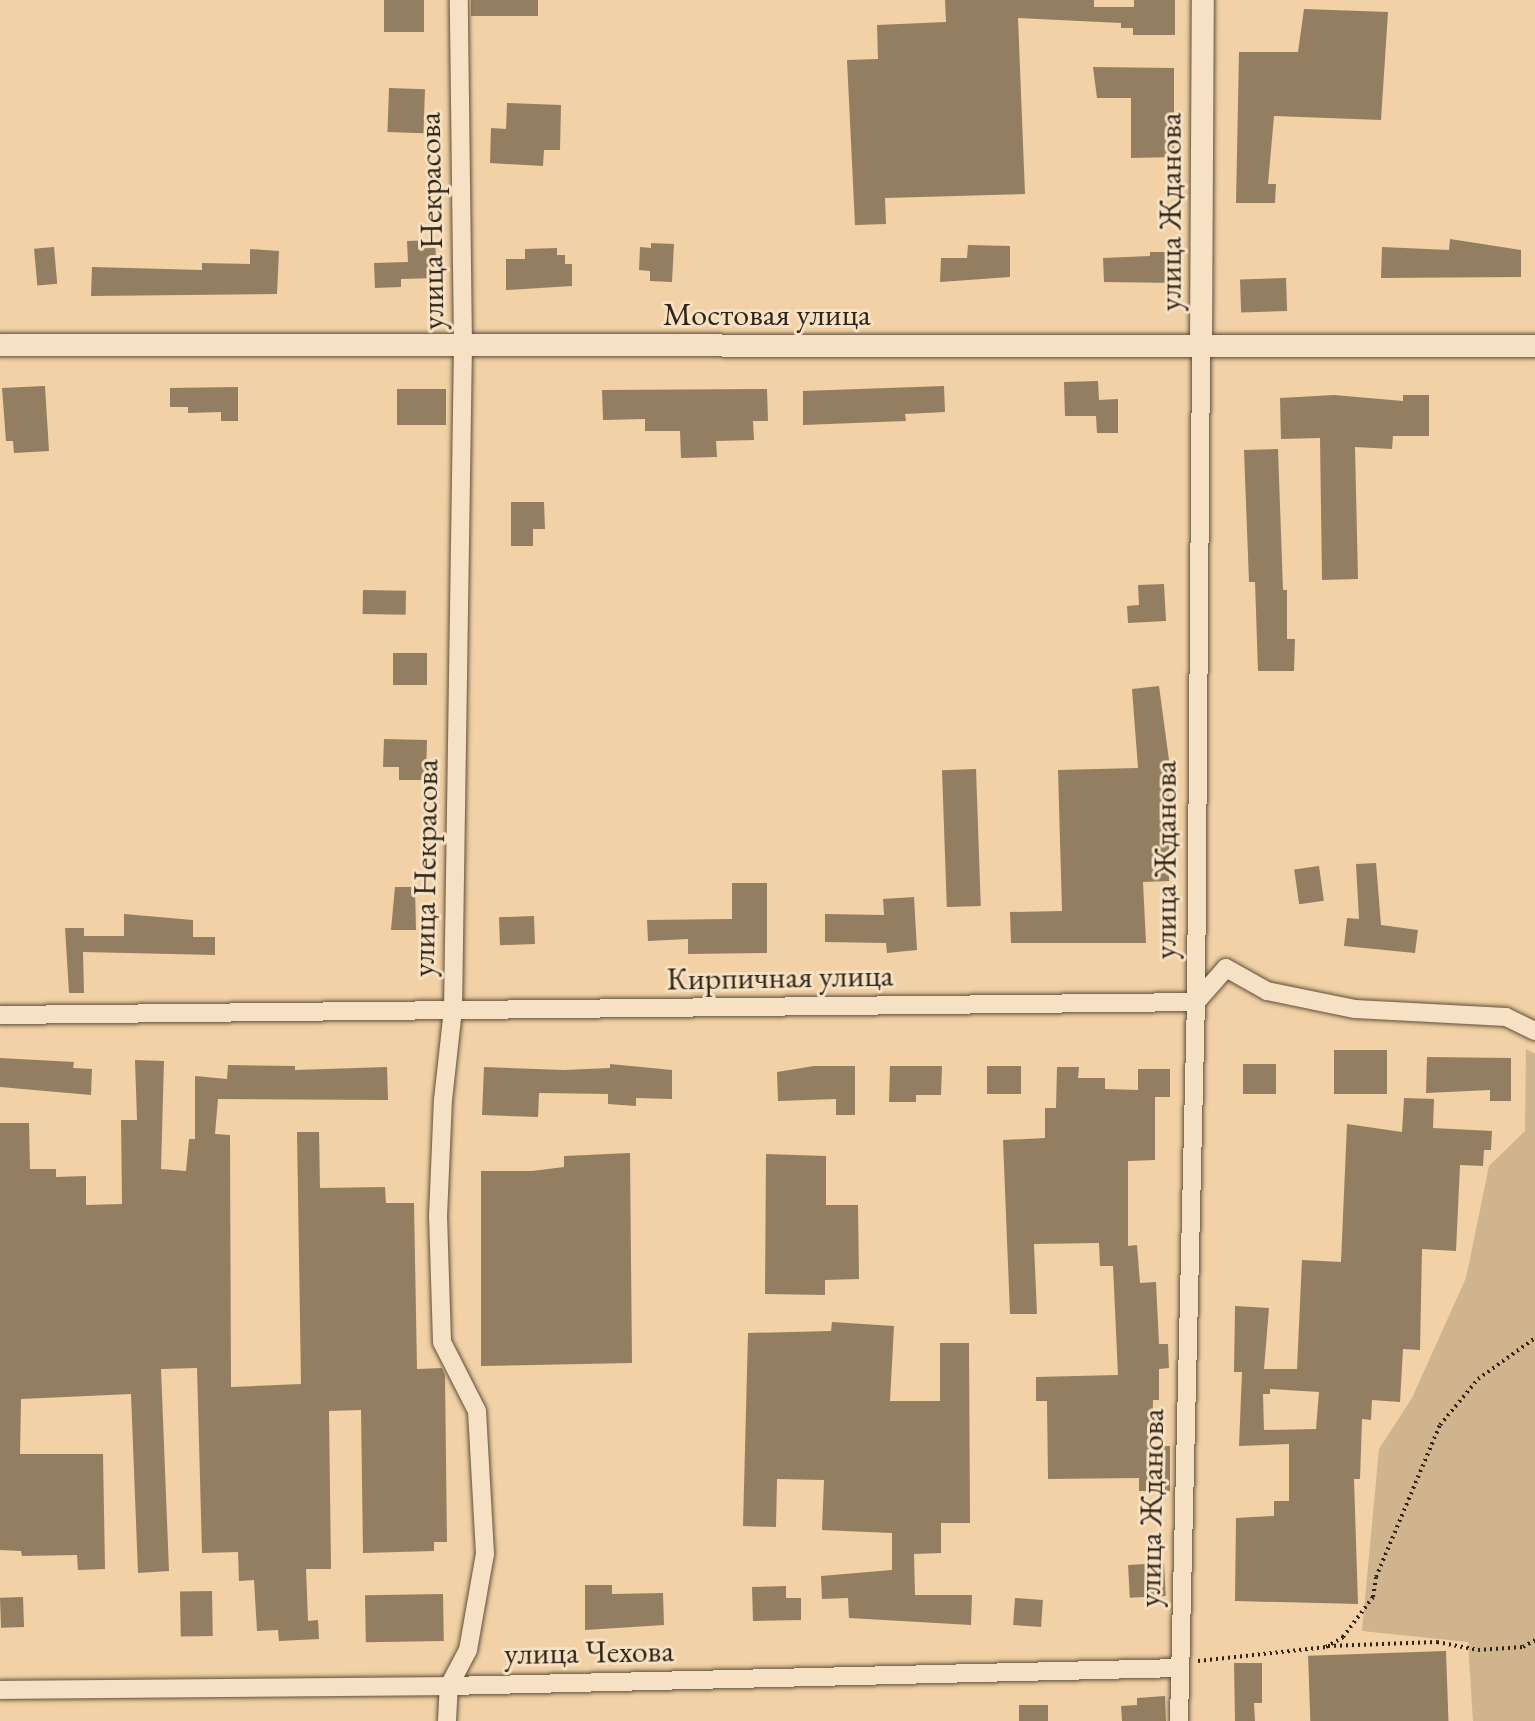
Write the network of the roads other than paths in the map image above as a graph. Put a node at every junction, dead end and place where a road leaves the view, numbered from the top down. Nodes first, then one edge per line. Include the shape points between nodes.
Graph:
1 (459, 0) edge
2 (1203, 0) edge
3 (0, 345) edge
4 (463, 346) junction
5 (1201, 346) junction
6 (1535, 346) edge
7 (1196, 1002) junction
8 (453, 1010) junction
9 (0, 1015) edge
10 (1535, 1031) edge
11 (1180, 1666) junction
12 (449, 1686) junction
13 (0, 1690) edge
14 (447, 1721) edge
15 (1179, 1721) edge

1 - 4 street, улица Некрасова
2 - 5 street, улица Жданова
3 - 4 street, Мостовая улица
4 - 5 street, Мостовая улица
4 - 8 street, улица Некрасова
5 - 6 street, Мостовая улица
5 - 7 street, улица Жданова
7 - 8 street, Кирпичная улица
7 - 10 street via 1226,968 1267,991 1355,1009 1506,1017
7 - 11 street, улица Жданова
8 - 9 street, Кирпичная улица
8 - 12 street, улица Некрасова via 438,1217 442,1342 477,1411 485,1554 468,1650
11 - 12 street, улица Чехова
11 - 15 street, улица Жданова
12 - 13 street, улица Чехова
12 - 14 street, улица Некрасова

